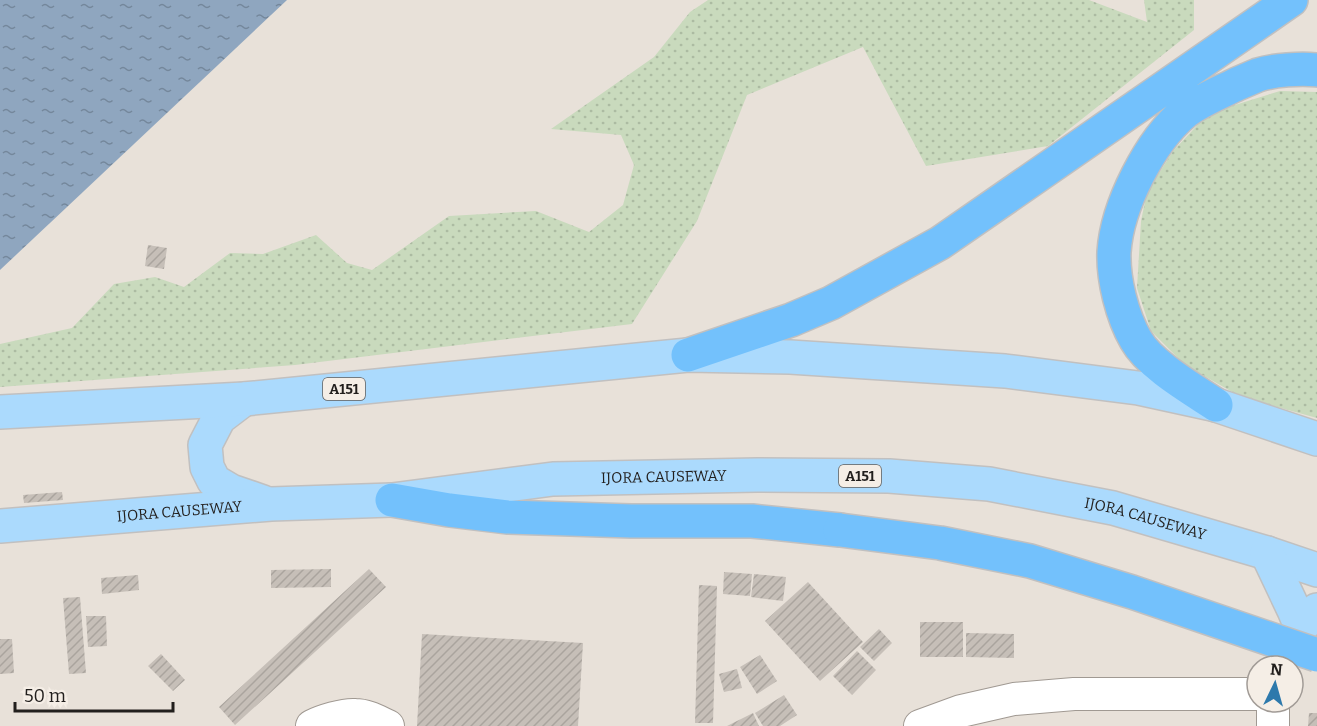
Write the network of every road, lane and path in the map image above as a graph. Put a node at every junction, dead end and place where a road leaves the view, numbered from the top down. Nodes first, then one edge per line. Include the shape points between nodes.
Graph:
1 (1291, 0) edge
2 (1317, 70) edge
3 (688, 355) junction
4 (244, 399) junction
5 (1216, 405) junction
6 (0, 412) edge
7 (1317, 439) edge
8 (392, 500) junction
9 (271, 504) junction
10 (0, 526) edge
11 (1267, 553) junction
12 (1317, 570) edge
13 (1312, 631) edge
14 (1298, 654) edge
15 (1245, 694) edge
16 (312, 726) edge
17 (388, 726) edge
18 (920, 726) edge

1 - 3 highway via 940,243 831,303
2 - 5 highway via 1304,68 1259,75 1186,112 1158,141 1137,176 1120,220 1114,252 1117,290 1136,342 1162,368
3 - 4 main road, A151
3 - 5 main road, A151 via 790,357 1005,371 1138,388
4 - 6 main road, A151
4 - 9 main road via 219,418 205,445 207,467 214,481 231,491
5 - 7 main road, A151
8 - 9 main road, IJORA CAUSEWAY / A151
8 - 11 main road, IJORA CAUSEWAY / A151 via 553,479 890,476 989,484 1113,507
8 - 13 highway, bridge via 507,517 752,521 940,543 1030,561 1132,592
9 - 10 main road, IJORA CAUSEWAY / A151
11 - 12 main road, IJORA CAUSEWAY / A151
11 - 13 main road via 1294,610
13 - 14 street
15 - 18 street via 1074,694 1014,699 961,711
16 - 17 street via 354,714

